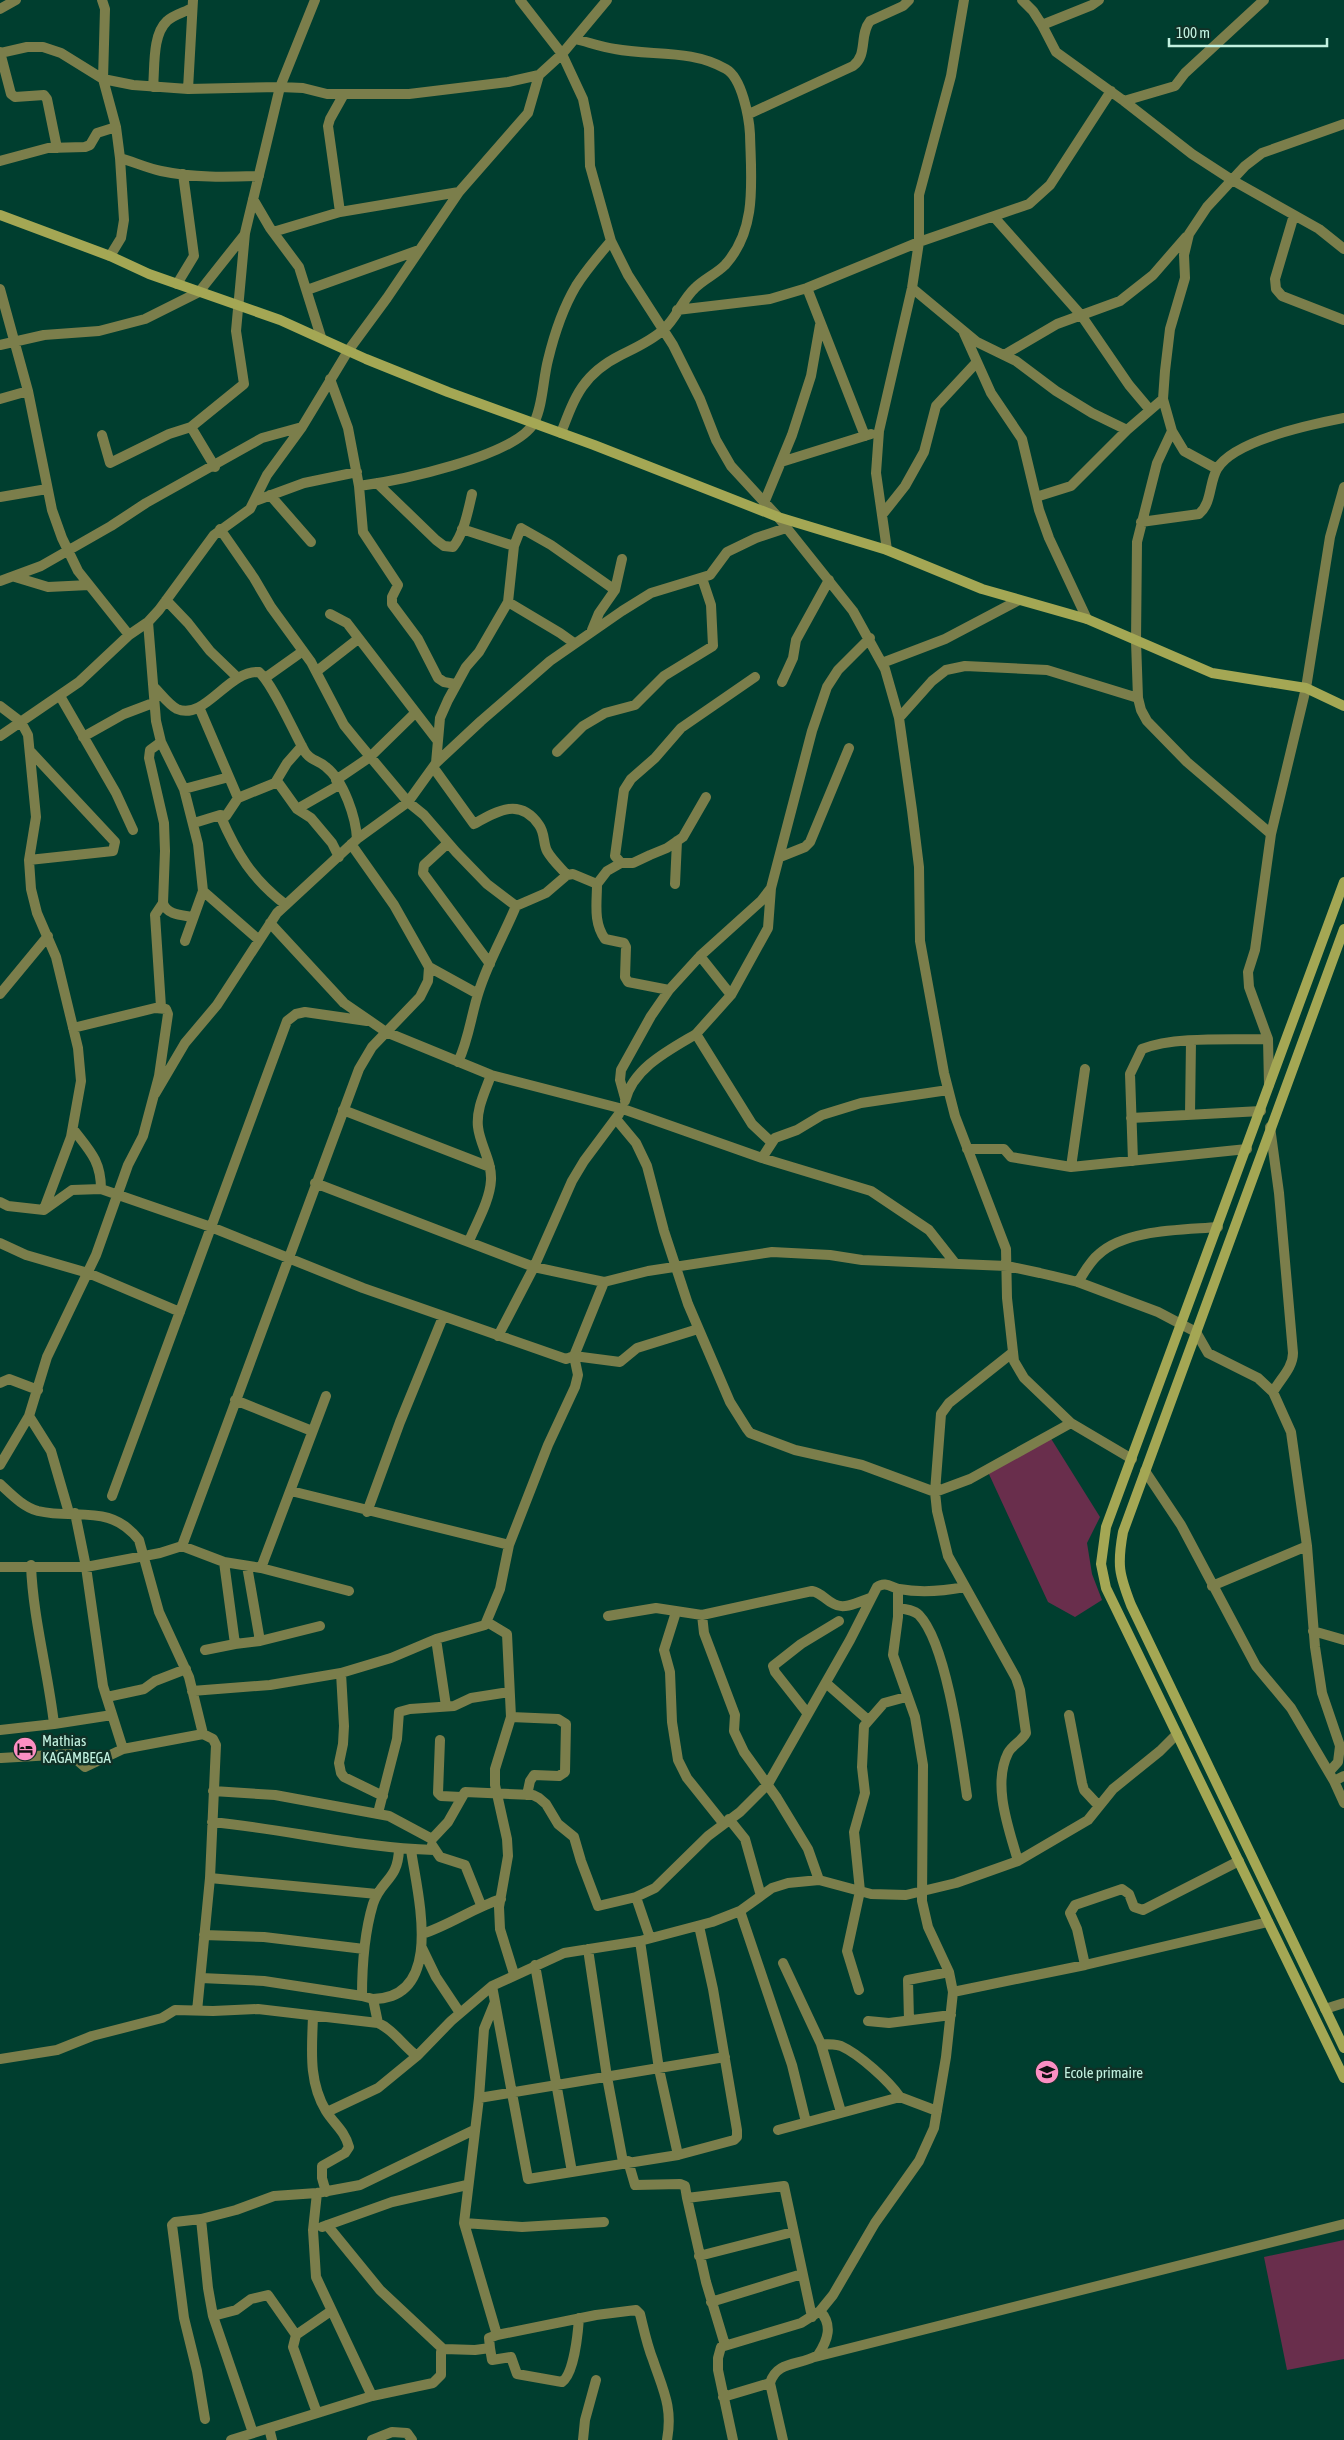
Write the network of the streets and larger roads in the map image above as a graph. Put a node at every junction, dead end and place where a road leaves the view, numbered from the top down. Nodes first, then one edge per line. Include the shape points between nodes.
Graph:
1 (16, 0) edge
2 (102, 0) edge
3 (315, 0) edge
4 (520, 0) edge
5 (607, 0) edge
6 (909, 0) edge
7 (964, 0) edge
8 (1022, 0) edge
9 (1098, 0) edge
10 (1262, 0) edge
11 (193, 4) edge
12 (0, 9) edge
13 (1042, 25) junction
14 (575, 39) junction
15 (0, 53) edge
16 (562, 54) junction
17 (538, 75) junction
18 (104, 79) junction
19 (153, 86) junction
20 (280, 87) junction
21 (188, 89) junction
22 (1111, 91) junction
23 (344, 94) junction
24 (1124, 101) junction
25 (749, 114) junction
26 (1344, 124) edge
27 (116, 127) junction
28 (56, 148) junction
29 (120, 158) junction
30 (0, 161) edge
31 (182, 174) junction
32 (259, 176) junction
33 (1232, 180) junction
34 (459, 192) junction
35 (253, 199) junction
36 (340, 212) junction
37 (0, 215) edge
38 (1294, 215) junction
39 (994, 217) junction
40 (273, 232) junction
41 (245, 233) junction
42 (1189, 234) junction
43 (611, 241) junction
44 (920, 242) junction
45 (419, 250) junction
46 (1344, 250) edge
47 (110, 256) junction
48 (177, 284) junction
49 (807, 288) junction
50 (912, 288) junction
51 (0, 289) edge
52 (307, 290) junction
53 (198, 292) junction
54 (238, 305) junction
55 (677, 310) junction
56 (1082, 315) junction
57 (1344, 320) edge
58 (820, 324) junction
59 (664, 330) junction
60 (964, 333) junction
61 (320, 337) junction
62 (15, 342) junction
63 (0, 345) edge
64 (348, 351) junction
65 (1004, 355) junction
66 (976, 363) junction
67 (330, 379) junction
68 (28, 391) junction
69 (0, 399) edge
70 (1163, 399) junction
71 (1150, 410) junction
72 (1344, 418) edge
73 (533, 423) junction
74 (191, 427) junction
75 (302, 427) junction
76 (1128, 430) junction
77 (879, 431) junction
78 (1172, 431) junction
79 (561, 433) junction
80 (102, 435) dead end
81 (865, 436) junction
82 (781, 462) junction
83 (215, 466) junction
84 (1217, 469) junction
85 (357, 472) junction
86 (377, 483) junction
87 (359, 486) junction
88 (1344, 487) edge
89 (47, 489) junction
90 (472, 494) dead end
91 (270, 495) junction
92 (0, 497) edge
93 (1036, 497) junction
94 (255, 501) junction
95 (764, 503) junction
96 (1339, 505) junction
97 (882, 515) junction
98 (1344, 516) edge
99 (778, 517) junction
100 (1141, 522) junction
101 (786, 528) junction
102 (220, 529) junction
103 (462, 529) junction
104 (311, 542) dead end
105 (514, 546) junction
106 (67, 550) junction
107 (887, 550) junction
108 (622, 559) dead end
109 (16, 577) junction
110 (702, 578) junction
111 (829, 580) junction
112 (0, 581) edge
113 (89, 585) junction
114 (614, 590) junction
115 (166, 600) junction
116 (1019, 600) junction
117 (508, 602) junction
118 (330, 614) dead end
119 (1087, 619) junction
120 (148, 622) junction
121 (592, 630) junction
122 (129, 635) junction
123 (870, 638) junction
124 (358, 639) junction
125 (1136, 641) junction
126 (574, 643) junction
127 (303, 651) junction
128 (882, 663) junction
129 (317, 671) junction
130 (237, 677) junction
131 (755, 677) dead end
132 (265, 678) junction
133 (782, 682) dead end
134 (455, 684) junction
135 (154, 687) junction
136 (1306, 688) junction
137 (60, 696) junction
138 (1138, 698) junction
139 (154, 703) junction
140 (0, 706) edge
141 (1344, 706) edge
142 (199, 707) junction
143 (415, 713) junction
144 (899, 718) junction
145 (21, 722) junction
146 (0, 736) edge
147 (83, 738) junction
148 (437, 740) junction
149 (161, 742) junction
150 (302, 746) junction
151 (849, 748) dead end
152 (30, 752) junction
153 (557, 752) dead end
154 (370, 758) junction
155 (434, 765) junction
156 (229, 777) junction
157 (277, 780) junction
158 (338, 782) junction
159 (184, 789) junction
160 (706, 797) dead end
161 (238, 798) junction
162 (408, 802) junction
163 (297, 809) junction
164 (220, 815) junction
165 (194, 823) junction
166 (133, 830) dead end
167 (1272, 834) junction
168 (677, 841) junction
169 (354, 842) junction
170 (448, 843) junction
171 (339, 857) junction
172 (780, 857) junction
173 (29, 860) junction
174 (621, 863) junction
175 (568, 875) junction
176 (1344, 882) edge
177 (597, 884) junction
178 (675, 884) dead end
179 (771, 888) junction
180 (203, 891) junction
181 (163, 903) junction
182 (286, 905) junction
183 (516, 906) junction
184 (193, 917) junction
185 (270, 923) junction
186 (1344, 929) edge
187 (48, 936) junction
188 (259, 940) junction
189 (185, 941) dead end
190 (700, 956) junction
191 (490, 964) junction
192 (429, 967) junction
193 (669, 990) junction
194 (0, 994) edge
195 (478, 994) junction
196 (731, 995) junction
197 (161, 1007) junction
198 (368, 1021) junction
199 (73, 1028) junction
200 (386, 1032) junction
201 (696, 1034) junction
202 (1268, 1039) junction
203 (1191, 1041) junction
204 (458, 1062) junction
205 (1085, 1069) dead end
206 (491, 1075) junction
207 (1269, 1089) junction
208 (948, 1090) junction
209 (155, 1094) junction
210 (625, 1098) junction
211 (623, 1109) junction
212 (343, 1110) junction
213 (1261, 1111) junction
214 (1190, 1114) junction
215 (1131, 1118) junction
216 (616, 1119) junction
217 (1270, 1126) junction
218 (73, 1130) junction
219 (771, 1142) junction
220 (967, 1149) junction
221 (1247, 1149) junction
222 (762, 1158) junction
223 (1133, 1161) junction
224 (490, 1167) junction
225 (1071, 1167) junction
226 (315, 1183) junction
227 (101, 1189) junction
228 (117, 1194) junction
229 (0, 1202) edge
230 (44, 1210) junction
231 (211, 1227) junction
232 (1218, 1227) junction
233 (469, 1241) junction
234 (0, 1243) edge
235 (286, 1258) junction
236 (955, 1263) junction
237 (1007, 1266) junction
238 (534, 1267) junction
239 (677, 1268) junction
240 (88, 1273) junction
241 (604, 1282) junction
242 (1078, 1282) junction
243 (180, 1312) junction
244 (443, 1317) junction
245 (1182, 1324) junction
246 (698, 1329) junction
247 (1196, 1332) junction
248 (498, 1336) junction
249 (1012, 1353) junction
250 (574, 1356) junction
251 (0, 1382) edge
252 (38, 1390) junction
253 (1273, 1392) junction
254 (326, 1396) dead end
255 (235, 1400) junction
256 (29, 1416) junction
257 (1071, 1423) junction
258 (312, 1431) junction
259 (5, 1451) edge
260 (1132, 1459) junction
261 (0, 1465) edge
262 (1145, 1471) junction
263 (0, 1484) edge
264 (291, 1492) junction
265 (936, 1492) junction
266 (112, 1496) dead end
267 (367, 1512) junction
268 (72, 1513) junction
269 (509, 1545) junction
270 (182, 1546) junction
271 (1307, 1546) junction
272 (144, 1556) junction
273 (224, 1562) junction
274 (31, 1565) junction
275 (247, 1566) junction
276 (0, 1567) edge
277 (86, 1567) junction
278 (261, 1568) junction
279 (1212, 1586) junction
280 (965, 1587) junction
281 (898, 1589) junction
282 (349, 1590) dead end
283 (870, 1598) junction
284 (898, 1608) junction
285 (676, 1612) junction
286 (702, 1615) junction
287 (608, 1616) dead end
288 (839, 1621) dead end
289 (487, 1622) junction
290 (320, 1626) dead end
291 (1313, 1631) junction
292 (436, 1639) junction
293 (1344, 1640) edge
294 (260, 1641) junction
295 (235, 1644) junction
296 (205, 1650) dead end
297 (186, 1669) junction
298 (342, 1673) junction
299 (826, 1683) junction
300 (192, 1691) junction
301 (509, 1692) junction
302 (906, 1696) junction
303 (107, 1697) junction
304 (446, 1706) junction
305 (808, 1714) junction
306 (112, 1715) junction
307 (1069, 1715) dead end
308 (511, 1717) junction
309 (868, 1720) junction
310 (54, 1724) junction
311 (0, 1730) edge
312 (203, 1734) junction
313 (1177, 1734) junction
314 (440, 1740) dead end
315 (123, 1748) junction
316 (0, 1756) edge
317 (0, 1764) edge
318 (1336, 1776) edge
319 (768, 1784) junction
320 (213, 1791) junction
321 (496, 1794) junction
322 (527, 1795) junction
323 (383, 1796) junction
324 (967, 1796) dead end
325 (461, 1797) junction
326 (1344, 1803) edge
327 (1098, 1805) junction
328 (378, 1813) junction
329 (726, 1821) junction
330 (212, 1822) junction
331 (432, 1839) junction
332 (399, 1849) junction
333 (411, 1850) junction
334 (434, 1850) junction
335 (1018, 1861) junction
336 (1239, 1861) junction
337 (210, 1878) junction
338 (819, 1880) junction
339 (860, 1891) junction
340 (922, 1892) junction
341 (377, 1894) junction
342 (761, 1896) junction
343 (636, 1897) junction
344 (501, 1899) junction
345 (481, 1905) junction
346 (740, 1910) junction
347 (1268, 1922) junction
348 (699, 1926) junction
349 (422, 1934) junction
350 (204, 1936) junction
351 (645, 1940) junction
352 (421, 1947) junction
353 (364, 1949) junction
354 (588, 1949) junction
355 (783, 1963) dead end
356 (535, 1965) junction
357 (1085, 1965) junction
358 (949, 1972) junction
359 (514, 1974) junction
360 (201, 1978) junction
361 (492, 1986) junction
362 (860, 1990) dead end
363 (952, 1992) junction
364 (362, 1996) junction
365 (373, 1999) junction
366 (495, 2002) junction
367 (1344, 2003) edge
368 (1325, 2009) junction
369 (197, 2011) junction
370 (460, 2013) junction
371 (951, 2015) junction
372 (313, 2016) junction
373 (909, 2020) junction
374 (868, 2021) dead end
375 (378, 2023) junction
376 (821, 2044) junction
377 (1344, 2048) edge
378 (417, 2056) junction
379 (725, 2057) junction
380 (0, 2059) edge
381 (659, 2069) junction
382 (607, 2077) junction
383 (1344, 2078) edge
384 (556, 2085) junction
385 (512, 2092) junction
386 (900, 2097) junction
387 (479, 2098) junction
388 (937, 2111) junction
389 (327, 2112) junction
390 (840, 2112) junction
391 (806, 2122) junction
392 (474, 2130) junction
393 (778, 2130) dead end
394 (678, 2155) junction
395 (626, 2162) junction
396 (572, 2172) junction
397 (467, 2185) junction
398 (321, 2192) junction
399 (687, 2198) junction
400 (201, 2219) junction
401 (604, 2222) dead end
402 (464, 2223) junction
403 (1344, 2224) edge
404 (327, 2225) junction
405 (313, 2230) junction
406 (793, 2232) junction
407 (699, 2256) junction
408 (802, 2274) junction
409 (711, 2302) junction
410 (331, 2311) junction
411 (816, 2314) junction
412 (214, 2316) junction
413 (579, 2318) junction
414 (296, 2335) junction
415 (496, 2336) junction
416 (725, 2345) junction
417 (490, 2348) junction
418 (443, 2349) junction
419 (815, 2357) junction
420 (596, 2380) dead end
421 (770, 2383) junction
422 (372, 2396) junction
423 (723, 2397) junction
424 (318, 2413) junction
425 (205, 2419) dead end
426 (269, 2428) junction
427 (253, 2433) junction
428 (231, 2440) edge
429 (272, 2440) edge
430 (373, 2440) edge
431 (412, 2440) edge
432 (583, 2440) edge
433 (667, 2440) edge
434 (733, 2440) edge
435 (782, 2440) edge

1 - 12 street
2 - 18 street
3 - 20 street
4 - 16 street
5 - 14 street
6 - 25 street via 904,6 870,21 866,26 862,56 853,66
7 - 44 street via 951,76 919,195
8 - 13 street
9 - 13 street
10 - 24 street via 1176,86
11 - 19 street via 167,20 162,29 158,38
11 - 21 street
13 - 22 street via 1056,52
14 - 16 street
14 - 25 street via 616,49 696,57 723,67 733,75
15 - 18 street via 43,47 61,53
15 - 28 street via 11,94 39,94 47,99
16 - 17 street
16 - 43 street via 583,99 590,166
17 - 23 street via 508,82 409,94
17 - 34 street via 528,113
18 - 19 street
18 - 27 street
19 - 21 street
20 - 21 street
20 - 23 street
20 - 32 street
22 - 24 street
22 - 39 street via 1040,196 1030,204
23 - 36 street via 328,126
24 - 33 street via 1192,154
25 - 55 street via 752,193 744,232 734,254 695,288
26 - 33 street via 1262,153
27 - 28 street via 97,132 90,145 85,147
27 - 29 street
28 - 30 street
29 - 31 street
29 - 47 street via 123,228
31 - 32 street
31 - 48 street via 194,256
32 - 35 street
33 - 38 street
33 - 42 street via 1200,215
34 - 36 street
34 - 45 street
35 - 40 street
35 - 41 street
36 - 40 street
37 - 47 street
38 - 46 street via 1327,234
38 - 57 street via 1275,279 1276,290 1282,296
39 - 44 street
39 - 56 street
40 - 52 street via 294,257
41 - 53 street
41 - 54 street
42 - 56 street via 1153,275 1120,301
42 - 70 street via 1184,278 1170,329
43 - 59 street via 625,270
43 - 73 street via 577,285 564,310 548,358
44 - 49 street
44 - 50 street
45 - 52 street
45 - 64 street
47 - 48 street
48 - 53 street
49 - 55 street via 770,299
49 - 58 street
50 - 60 street
50 - 77 street
51 - 62 street
52 - 61 street
53 - 54 street
53 - 62 street via 145,319 99,331 44,335
54 - 61 street
54 - 74 street via 237,346 244,384
55 - 59 street
56 - 65 street via 1057,324
56 - 71 street via 1122,376
58 - 81 street
58 - 82 street via 811,376
59 - 79 street via 593,372 576,394
59 - 95 street via 731,466
60 - 65 street
60 - 66 street
61 - 64 street
62 - 63 street
62 - 68 street
64 - 67 street
64 - 73 street
65 - 76 street via 1092,413
66 - 93 street via 991,393 1022,439
66 - 97 street via 936,406 924,452
67 - 75 street
67 - 85 street via 346,418
68 - 69 street
68 - 89 street
70 - 71 street
70 - 78 street
71 - 76 street
72 - 84 street via 1292,428 1232,455
73 - 79 street
73 - 86 street via 513,442 488,454
74 - 80 street via 169,434 110,463
74 - 83 street
75 - 83 street via 262,438
75 - 94 street via 267,474
76 - 93 street via 1071,486
77 - 81 street
77 - 97 street via 875,455
78 - 84 street via 1184,451
78 - 100 street via 1157,463
79 - 99 street
81 - 82 street
82 - 95 street
83 - 106 street
84 - 100 street via 1205,509 1199,514
85 - 87 street
85 - 91 street via 304,483
86 - 87 street
86 - 103 street via 444,546 453,547
87 - 134 street via 363,532 398,585 392,604 418,639 438,678
88 - 96 street
89 - 92 street
89 - 106 street
90 - 103 street
91 - 94 street
91 - 104 street
93 - 119 street via 1049,538
94 - 102 street via 246,513
95 - 99 street
96 - 98 street
96 - 136 street via 1330,537
97 - 107 street
99 - 101 street
99 - 107 street
100 - 125 street
101 - 110 street via 727,552 710,575
101 - 111 street
102 - 115 street
102 - 127 street
103 - 105 street
105 - 114 street via 520,528 551,545
105 - 117 street
106 - 109 street
106 - 113 street
107 - 116 street via 956,579
108 - 114 street
109 - 112 street
109 - 113 street via 48,587
110 - 121 street via 651,592
110 - 153 street via 711,605 713,646 664,676 635,705 605,712 583,726
111 - 123 street
111 - 133 street via 796,640 793,658
113 - 122 street
114 - 121 street
115 - 120 street
115 - 130 street
116 - 119 street
116 - 128 street via 945,639
117 - 126 street
117 - 134 street via 479,652
118 - 124 street via 347,623
119 - 125 street
120 - 122 street
120 - 135 street
121 - 126 street
122 - 137 street
123 - 128 street
123 - 172 street via 838,670 827,687 812,731
124 - 129 street
124 - 143 street
125 - 136 street via 1212,673
125 - 138 street
126 - 155 street via 526,681
127 - 129 street
127 - 132 street
128 - 144 street
129 - 154 street via 344,725
130 - 132 street via 256,672
130 - 142 street
131 - 174 street via 681,728 631,779 624,790 615,856
132 - 150 street
134 - 148 street via 440,718
135 - 139 street
135 - 142 street via 177,708 184,711
136 - 141 street
136 - 167 street
137 - 145 street
137 - 147 street
138 - 144 street via 1047,670 966,666 946,670
138 - 167 street via 1147,721 1187,762
139 - 147 street via 124,714
139 - 149 street
140 - 145 street
142 - 156 street
143 - 148 street
143 - 154 street
144 - 208 street via 919,867 920,941
145 - 146 street
145 - 152 street via 28,736
147 - 166 street
148 - 155 street
149 - 159 street
149 - 181 street via 150,750 149,758 164,823
150 - 157 street
150 - 158 street via 311,760 327,767
151 - 172 street via 810,842
152 - 173 street via 36,817
152 - 173 street via 115,842 113,851
154 - 158 street
154 - 162 street
155 - 162 street
155 - 175 street via 474,824 506,808 522,810 530,815 539,825 548,852
156 - 159 street
156 - 161 street
157 - 161 street
157 - 163 street
158 - 163 street
158 - 169 street via 352,809 356,826
159 - 165 street
160 - 168 street via 692,825
161 - 164 street via 226,816
162 - 169 street
162 - 170 street
163 - 171 street via 311,818
164 - 165 street
164 - 182 street via 235,849 254,877
165 - 180 street
167 - 202 street via 1255,950 1248,972
168 - 174 street via 632,863
168 - 178 street
169 - 171 street
169 - 192 street
170 - 183 street via 487,884
170 - 191 street via 424,865 423,873
171 - 182 street
172 - 179 street
173 - 187 street via 32,898
174 - 177 street via 607,871
175 - 177 street
175 - 183 street via 546,893
176 - 207 street
177 - 193 street via 598,927 605,938 624,943 625,978 628,982
179 - 190 street via 748,914
179 - 196 street via 768,928
180 - 184 street
180 - 188 street
181 - 184 street via 165,909 173,913
181 - 197 street via 155,915
182 - 185 street
183 - 191 street
184 - 189 street
185 - 188 street
185 - 198 street via 331,990
186 - 217 street
187 - 194 street
187 - 199 street
188 - 209 street via 217,1005 184,1044
190 - 193 street
190 - 196 street
191 - 195 street
192 - 195 street
192 - 200 street via 428,981 420,997
193 - 210 street via 621,1070
195 - 204 street via 471,1029
196 - 201 street
197 - 199 street
197 - 209 street via 166,1009 168,1020
198 - 200 street
198 - 231 street via 304,1012 288,1021
199 - 218 street via 81,1081
200 - 204 street
200 - 212 street via 358,1069
201 - 210 street via 652,1062
201 - 219 street via 752,1124
202 - 203 street
202 - 207 street
203 - 214 street
203 - 215 street via 1142,1048 1130,1074
204 - 206 street
205 - 225 street
206 - 211 street
206 - 224 street via 478,1120
207 - 213 street
208 - 219 street via 861,1103 822,1116
208 - 220 street
209 - 228 street via 143,1136
210 - 211 street
211 - 216 street
211 - 222 street
212 - 224 street
212 - 226 street
213 - 214 street
213 - 221 street
214 - 215 street
215 - 223 street
216 - 238 street via 572,1182
216 - 239 street via 636,1143 647,1166
217 - 247 street
217 - 253 street via 1293,1353 1291,1366
218 - 227 street via 97,1163
218 - 230 street
219 - 222 street
220 - 225 street via 1004,1149 1011,1157
220 - 237 street via 1004,1239
221 - 223 street
221 - 232 street
222 - 236 street via 871,1191 929,1230
223 - 225 street
224 - 233 street via 490,1190
226 - 233 street
226 - 235 street
227 - 228 street
227 - 230 street via 72,1190
228 - 231 street
228 - 240 street
229 - 230 street via 8,1206
231 - 235 street
231 - 243 street
232 - 242 street via 1145,1234 1111,1245 1098,1254
232 - 245 street
233 - 238 street
234 - 240 street via 26,1255
235 - 244 street
235 - 255 street
236 - 237 street
236 - 239 street via 862,1260 772,1252
237 - 242 street
237 - 249 street
238 - 241 street
238 - 248 street
239 - 241 street via 648,1271
239 - 246 street
240 - 243 street
240 - 252 street via 47,1357
241 - 250 street
242 - 245 street
243 - 266 street
244 - 248 street
244 - 267 street
245 - 247 street
245 - 260 street
246 - 250 street via 637,1348 620,1362
246 - 265 street via 730,1402 750,1432 795,1450 862,1465
247 - 253 street via 1208,1353 1258,1378
247 - 262 street
248 - 250 street via 566,1359
249 - 257 street via 1024,1378
249 - 265 street via 949,1403 941,1414
250 - 269 street via 578,1375 575,1387 548,1445
251 - 252 street via 9,1379
252 - 256 street
253 - 271 street via 1291,1432
254 - 258 street
255 - 258 street
255 - 270 street
256 - 259 street
256 - 268 street via 51,1451
257 - 260 street
257 - 265 street via 970,1479
258 - 264 street
259 - 261 street
260 - 313 street via 1106,1527 1102,1577
262 - 279 street via 1181,1525
262 - 368 street via 1122,1532 1120,1578
263 - 268 street via 27,1507
264 - 267 street
264 - 278 street
265 - 280 street via 937,1511 948,1556
267 - 269 street
268 - 272 street via 106,1517 124,1524 139,1540
268 - 277 street
269 - 289 street via 500,1589
270 - 272 street
270 - 273 street
271 - 279 street
271 - 291 street
272 - 277 street
272 - 297 street via 159,1612
273 - 275 street
273 - 295 street
274 - 276 street
274 - 277 street
274 - 310 street via 32,1593 51,1691
275 - 278 street
275 - 294 street
277 - 303 street
278 - 282 street
279 - 318 street via 1256,1666 1290,1708
280 - 281 street via 941,1592
280 - 335 street via 1020,1690 1026,1733 1008,1754 1002,1779 1008,1827
281 - 283 street via 880,1584
281 - 284 street
283 - 286 street via 843,1607 834,1605 819,1592 801,1592
283 - 299 street
284 - 302 street via 893,1655
284 - 324 street via 921,1616 937,1650 954,1713
285 - 286 street
285 - 287 street via 656,1608
285 - 329 street via 664,1650 670,1672 672,1722 678,1760 687,1778
286 - 319 street via 704,1633 735,1715 734,1731 744,1752
288 - 305 street via 773,1666 774,1672
289 - 292 street via 484,1626
289 - 301 street via 507,1634
290 - 294 street
291 - 293 street
291 - 318 street via 1322,1693 1340,1746
292 - 298 street via 391,1658
292 - 304 street
294 - 295 street
295 - 296 street
297 - 300 street
297 - 303 street via 144,1689
298 - 300 street via 290,1683
298 - 323 street via 344,1744 339,1763 341,1773
299 - 305 street
299 - 309 street
300 - 312 street
301 - 304 street
301 - 308 street
302 - 309 street via 884,1703
302 - 340 street via 915,1717 923,1765
303 - 306 street
304 - 323 street via 399,1712 397,1739
305 - 319 street
306 - 310 street
306 - 315 street
307 - 327 street via 1084,1790
308 - 321 street via 495,1769
308 - 322 street via 558,1719 566,1724 565,1772 559,1776 534,1775
309 - 339 street via 864,1726 863,1745 865,1793 854,1832
310 - 311 street
312 - 315 street
312 - 320 street via 216,1744
313 - 327 street
313 - 336 street
314 - 325 street via 438,1793
315 - 316 street via 85,1767 70,1754
316 - 317 street
318 - 326 street
319 - 329 street via 740,1812
319 - 338 street via 808,1849
320 - 328 street via 275,1795
320 - 330 street
321 - 322 street
321 - 325 street via 467,1792
321 - 344 street via 508,1856
322 - 343 street via 536,1796 546,1804 558,1824 574,1836 598,1906
323 - 328 street
325 - 331 street via 448,1822
327 - 335 street via 1083,1825
328 - 331 street via 400,1820
329 - 342 street via 745,1839
329 - 343 street via 664,1880
330 - 332 street
330 - 337 street
331 - 334 street
332 - 333 street
332 - 341 street via 397,1869
333 - 334 street
333 - 349 street
334 - 345 street via 444,1859 464,1865
335 - 340 street
336 - 347 street
336 - 357 street via 1143,1910 1134,1907 1129,1894 1122,1889 1075,1905 1070,1913
337 - 341 street
337 - 350 street
338 - 339 street
338 - 342 street via 781,1884
339 - 340 street via 894,1896
339 - 362 street via 847,1951
340 - 358 street via 928,1927
341 - 353 street
342 - 346 street
343 - 351 street
344 - 345 street
344 - 359 street via 500,1929
345 - 349 street via 446,1926
346 - 348 street
346 - 391 street via 792,2065
347 - 357 street
347 - 383 street
348 - 351 street
348 - 379 street
349 - 352 street
350 - 353 street via 264,1937
350 - 360 street
351 - 354 street
351 - 381 street
352 - 365 street via 420,1964 408,1985 388,1998
352 - 370 street
353 - 364 street
354 - 356 street via 564,1953
354 - 382 street
355 - 376 street
356 - 359 street
356 - 384 street
357 - 363 street
358 - 363 street
358 - 373 street via 908,1980
359 - 361 street
360 - 364 street via 264,1981
360 - 369 street
361 - 366 street
361 - 370 street
363 - 371 street
364 - 365 street
365 - 375 street
366 - 385 street
366 - 387 street via 484,2028
367 - 368 street
368 - 377 street
369 - 372 street via 258,2009
369 - 380 street via 175,2010 162,2018 92,2036 56,2050
370 - 378 street
371 - 373 street
371 - 388 street
372 - 375 street
372 - 389 street via 311,2060 315,2090
373 - 374 street via 889,2023
375 - 378 street
376 - 386 street via 840,2046 855,2056 890,2082
376 - 390 street
378 - 389 street via 378,2088
379 - 381 street
379 - 394 street via 737,2138
381 - 382 street
381 - 394 street
382 - 384 street
382 - 395 street
384 - 385 street
384 - 396 street
385 - 387 street
385 - 396 street via 528,2179
386 - 388 street
386 - 390 street
387 - 392 street
388 - 411 street via 934,2128 919,2161 875,2223 833,2295
389 - 398 street via 341,2128 349,2147 345,2153 322,2166
390 - 391 street
391 - 393 street
392 - 397 street
392 - 398 street via 369,2181
394 - 395 street
395 - 396 street
395 - 399 street via 635,2185 680,2184 685,2186
397 - 402 street
397 - 404 street via 392,2202
398 - 400 street via 274,2196
398 - 405 street
399 - 406 street via 784,2186
399 - 407 street
400 - 412 street
400 - 425 street via 172,2225 184,2318
401 - 402 street via 522,2227
402 - 415 street
403 - 419 street
404 - 405 street
404 - 418 street via 380,2290
405 - 410 street via 316,2277
406 - 407 street
406 - 408 street
407 - 409 street
408 - 409 street
408 - 411 street
409 - 416 street
410 - 414 street
410 - 422 street
411 - 416 street via 801,2323
411 - 419 street via 829,2327 824,2346
412 - 414 street via 268,2295
412 - 427 street
413 - 415 street
413 - 417 street via 569,2370 562,2382 517,2374 511,2357 492,2360
413 - 433 street via 639,2312 669,2404
414 - 424 street via 293,2347
415 - 417 street via 490,2338
416 - 423 street via 721,2347 718,2358
417 - 418 street
418 - 422 street via 441,2375 436,2382
419 - 421 street via 782,2366 775,2371
420 - 432 street via 584,2420
421 - 423 street
421 - 435 street
422 - 424 street
423 - 434 street
424 - 426 street
426 - 427 street
426 - 429 street
427 - 428 street
430 - 431 street via 396,2432 407,2433

